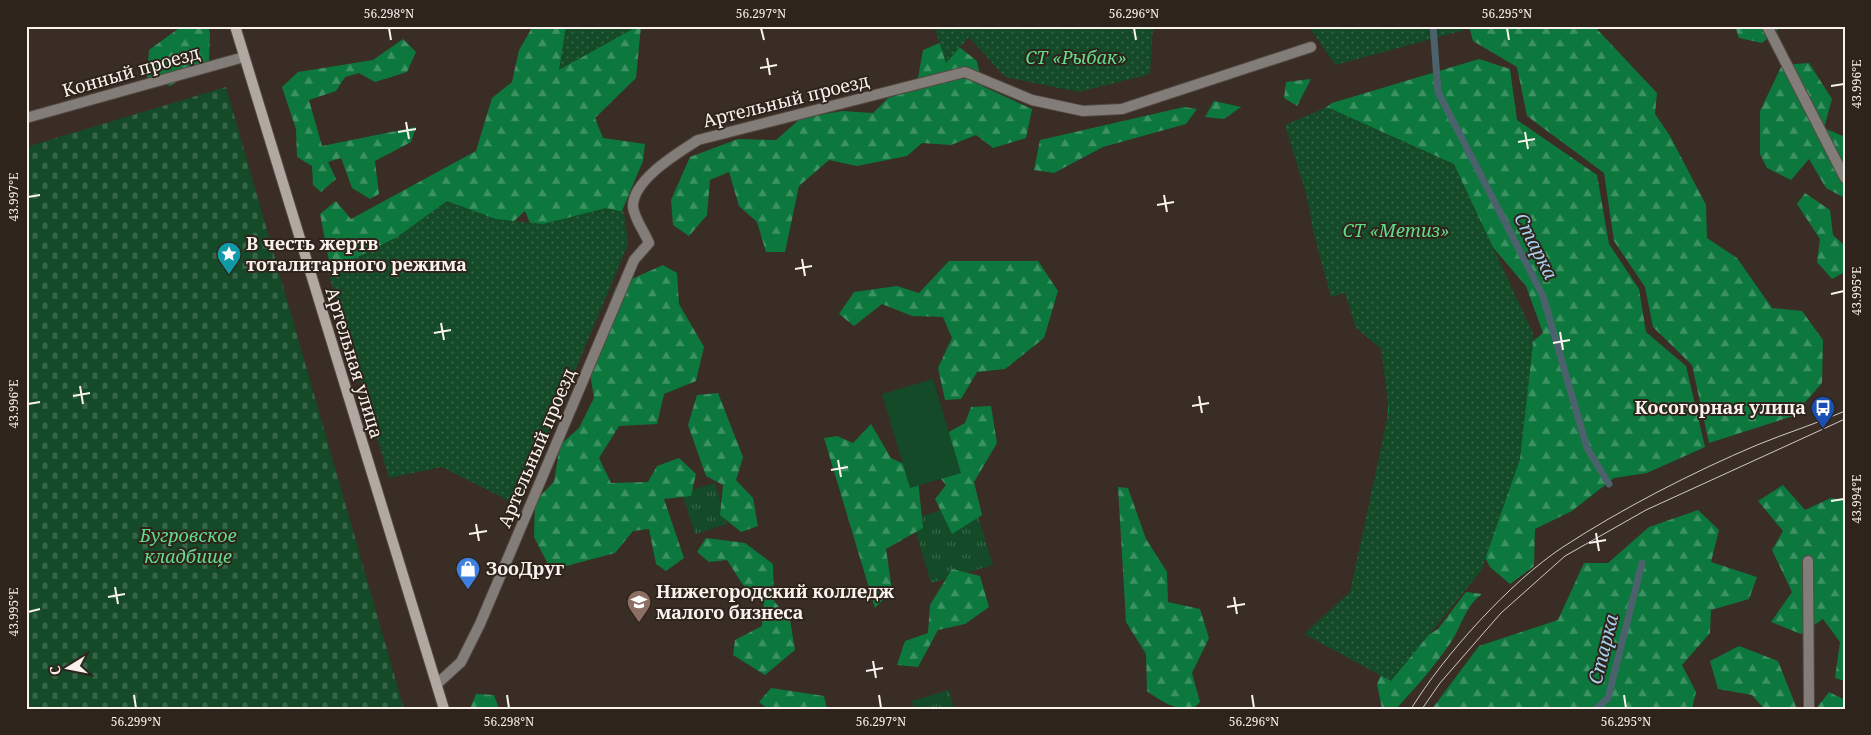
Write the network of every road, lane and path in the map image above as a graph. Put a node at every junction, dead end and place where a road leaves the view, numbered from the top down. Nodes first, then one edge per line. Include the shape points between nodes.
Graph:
1 (235, 26) edge
2 (1767, 26) edge
3 (1311, 47) dead end
4 (244, 57) junction
5 (26, 118) edge
6 (1845, 178) edge
7 (1808, 561) dead end
8 (437, 684) junction
9 (444, 709) edge
10 (1809, 709) edge

1 - 4 street, Артельная улица
2 - 6 street
3 - 8 street, Артельный проезд via 1122,109 1083,111 1032,100 965,72 698,140 668,160 638,188 633,208 649,243 634,260 480,624 460,662
4 - 5 street, Конный проезд
4 - 8 street, Артельная улица
7 - 10 street
8 - 9 street, Артельная улица

